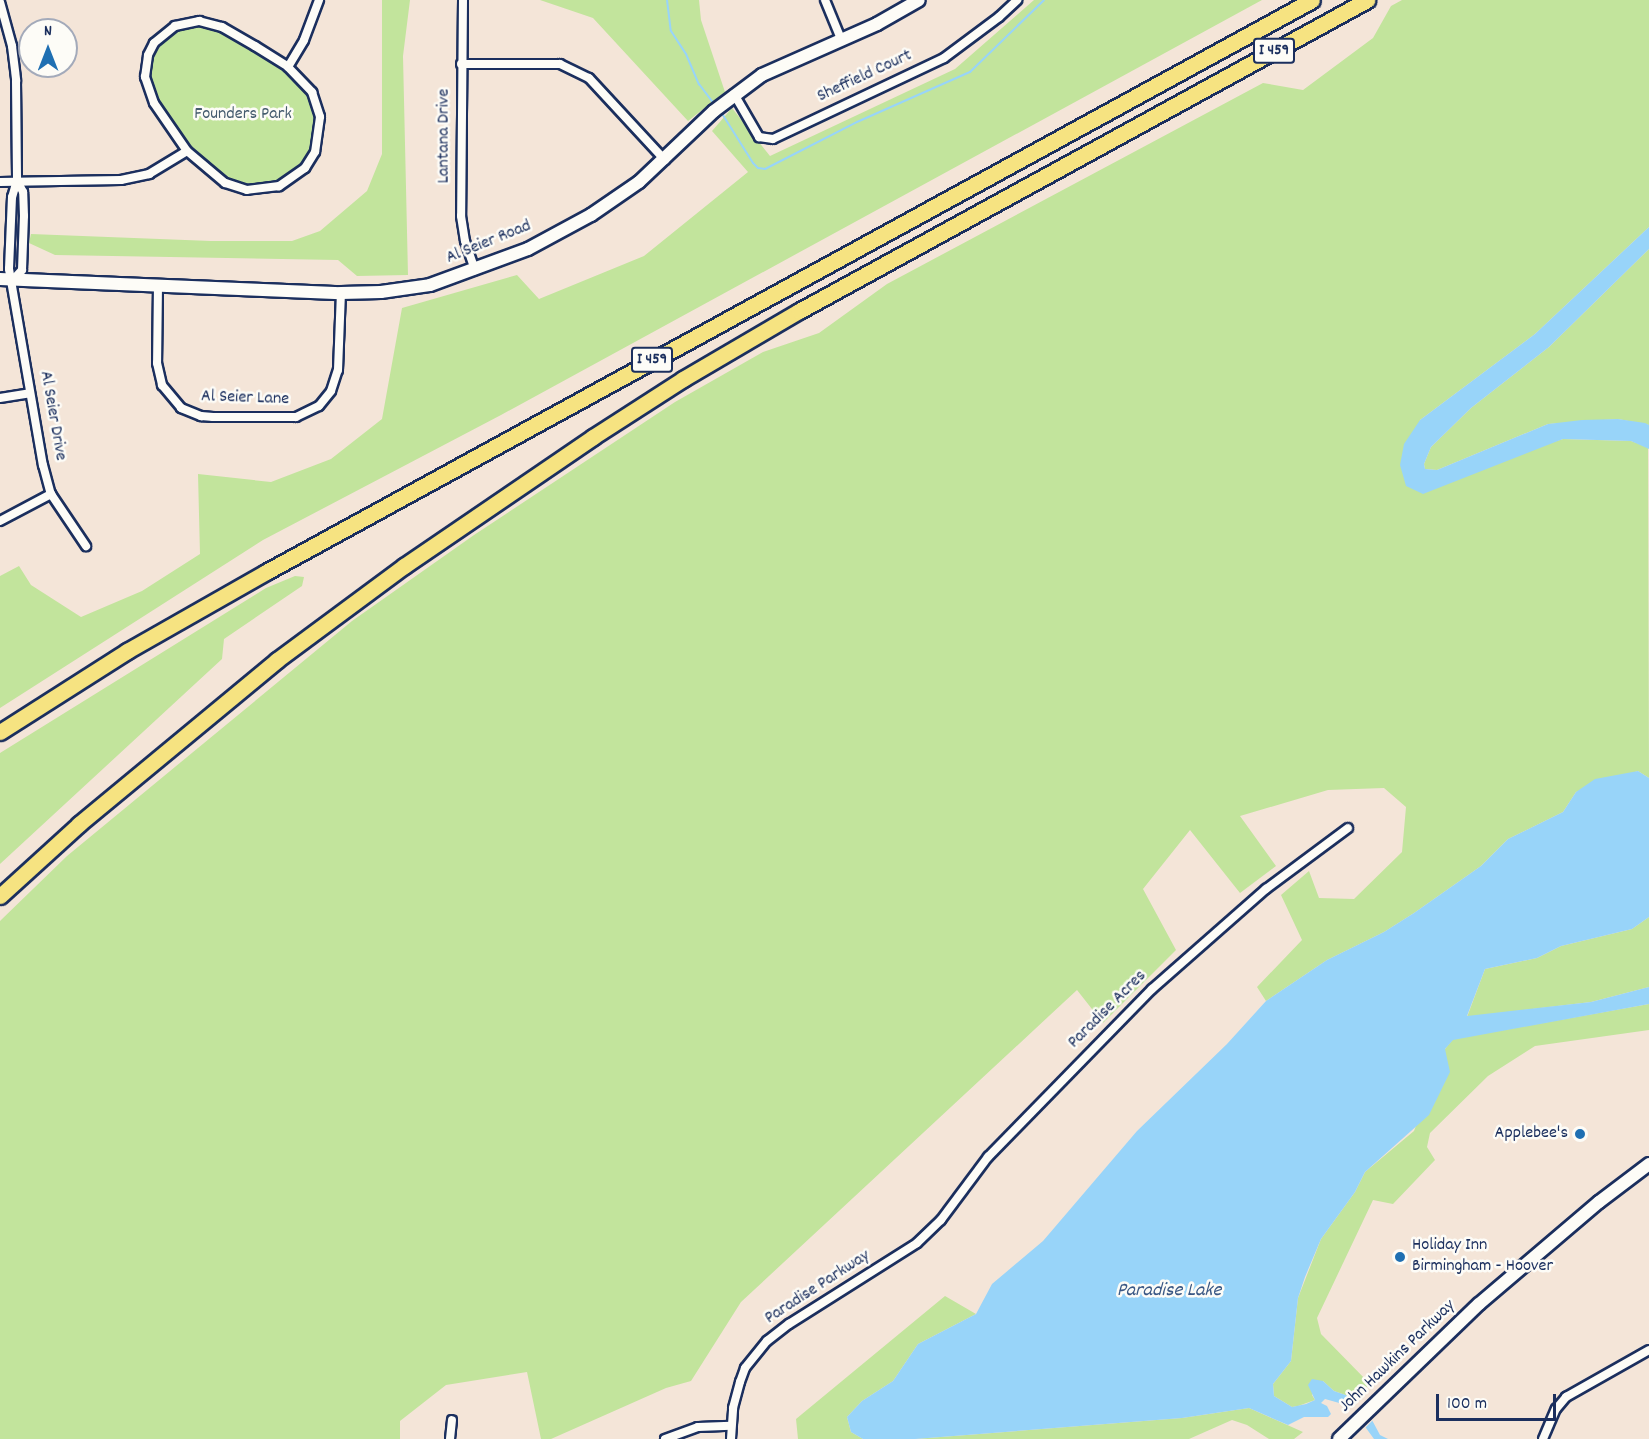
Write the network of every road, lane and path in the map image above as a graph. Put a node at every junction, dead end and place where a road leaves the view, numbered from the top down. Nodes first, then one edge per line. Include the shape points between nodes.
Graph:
1 (4, 0) edge
2 (319, 0) edge
3 (463, 0) edge
4 (825, 0) edge
5 (919, 0) edge
6 (1017, 0) edge
7 (1312, 0) edge
8 (1367, 0) edge
9 (0, 3) edge
10 (842, 39) junction
11 (461, 64) junction
12 (288, 67) junction
13 (734, 94) junction
14 (187, 151) junction
15 (665, 160) junction
16 (17, 180) junction
17 (0, 182) edge
18 (475, 270) junction
19 (6, 280) edge
20 (158, 285) junction
21 (340, 292) junction
22 (30, 393) junction
23 (0, 398) edge
24 (51, 494) junction
25 (0, 521) edge
26 (86, 546) dead end
27 (0, 732) edge
28 (1348, 828) dead end
29 (0, 896) edge
30 (1649, 1164) edge
31 (917, 1243) joint
32 (1649, 1350) edge
33 (452, 1420) dead end
34 (731, 1426) junction
35 (450, 1439) edge
36 (665, 1439) edge
37 (731, 1439) edge
38 (1339, 1439) edge
39 (1543, 1439) edge

1 - 9 street
2 - 12 street via 304,40
3 - 11 street, Lantana Drive
4 - 10 street
5 - 10 street, Al Seier Road
6 - 13 street, Sheffield Court via 944,58 773,140 759,137
7 - 27 highway, I 459 via 266,572 127,651
8 - 29 highway, I 459 via 683,379 404,566 277,660 79,824
9 - 16 street via 12,46 16,81
10 - 13 street, Al Seier Road via 781,64
11 - 15 street via 560,64 589,78
11 - 18 street, Lantana Drive via 461,216
12 - 14 street via 312,92 320,117 319,141 305,168 279,186 246,190 225,183
12 - 14 street via 211,24 186,23 163,34 148,55 147,88
13 - 15 street, Al Seier Road
14 - 16 street via 149,174 121,180
15 - 18 street, Al Seier Road via 591,216 528,249
16 - 17 street
16 - 19 street, Al Seier Drive via 12,197
16 - 19 street via 23,192 22,270
18 - 21 street, Al Seier Road via 405,290
19 - 20 street, Al Seier Road
19 - 22 street, Al Seier Drive
20 - 21 street, Al Seier Road
20 - 21 street, Al Seier Lane via 157,363 162,385 181,408 213,417 296,417 319,406 331,391 338,370
22 - 23 street
22 - 24 street, Al Seier Drive
24 - 25 street
24 - 26 street, Al Seier Drive
28 - 31 street, Paradise Acres via 1266,888 1152,989 988,1157 941,1220
30 - 38 street, John Hawkins Parkway via 1479,1304
31 - 34 street, Paradise Parkway via 767,1341 745,1368
32 - 39 street via 1566,1397 1556,1409
33 - 35 street
34 - 36 street via 698,1427
34 - 37 street, Paradise Parkway

